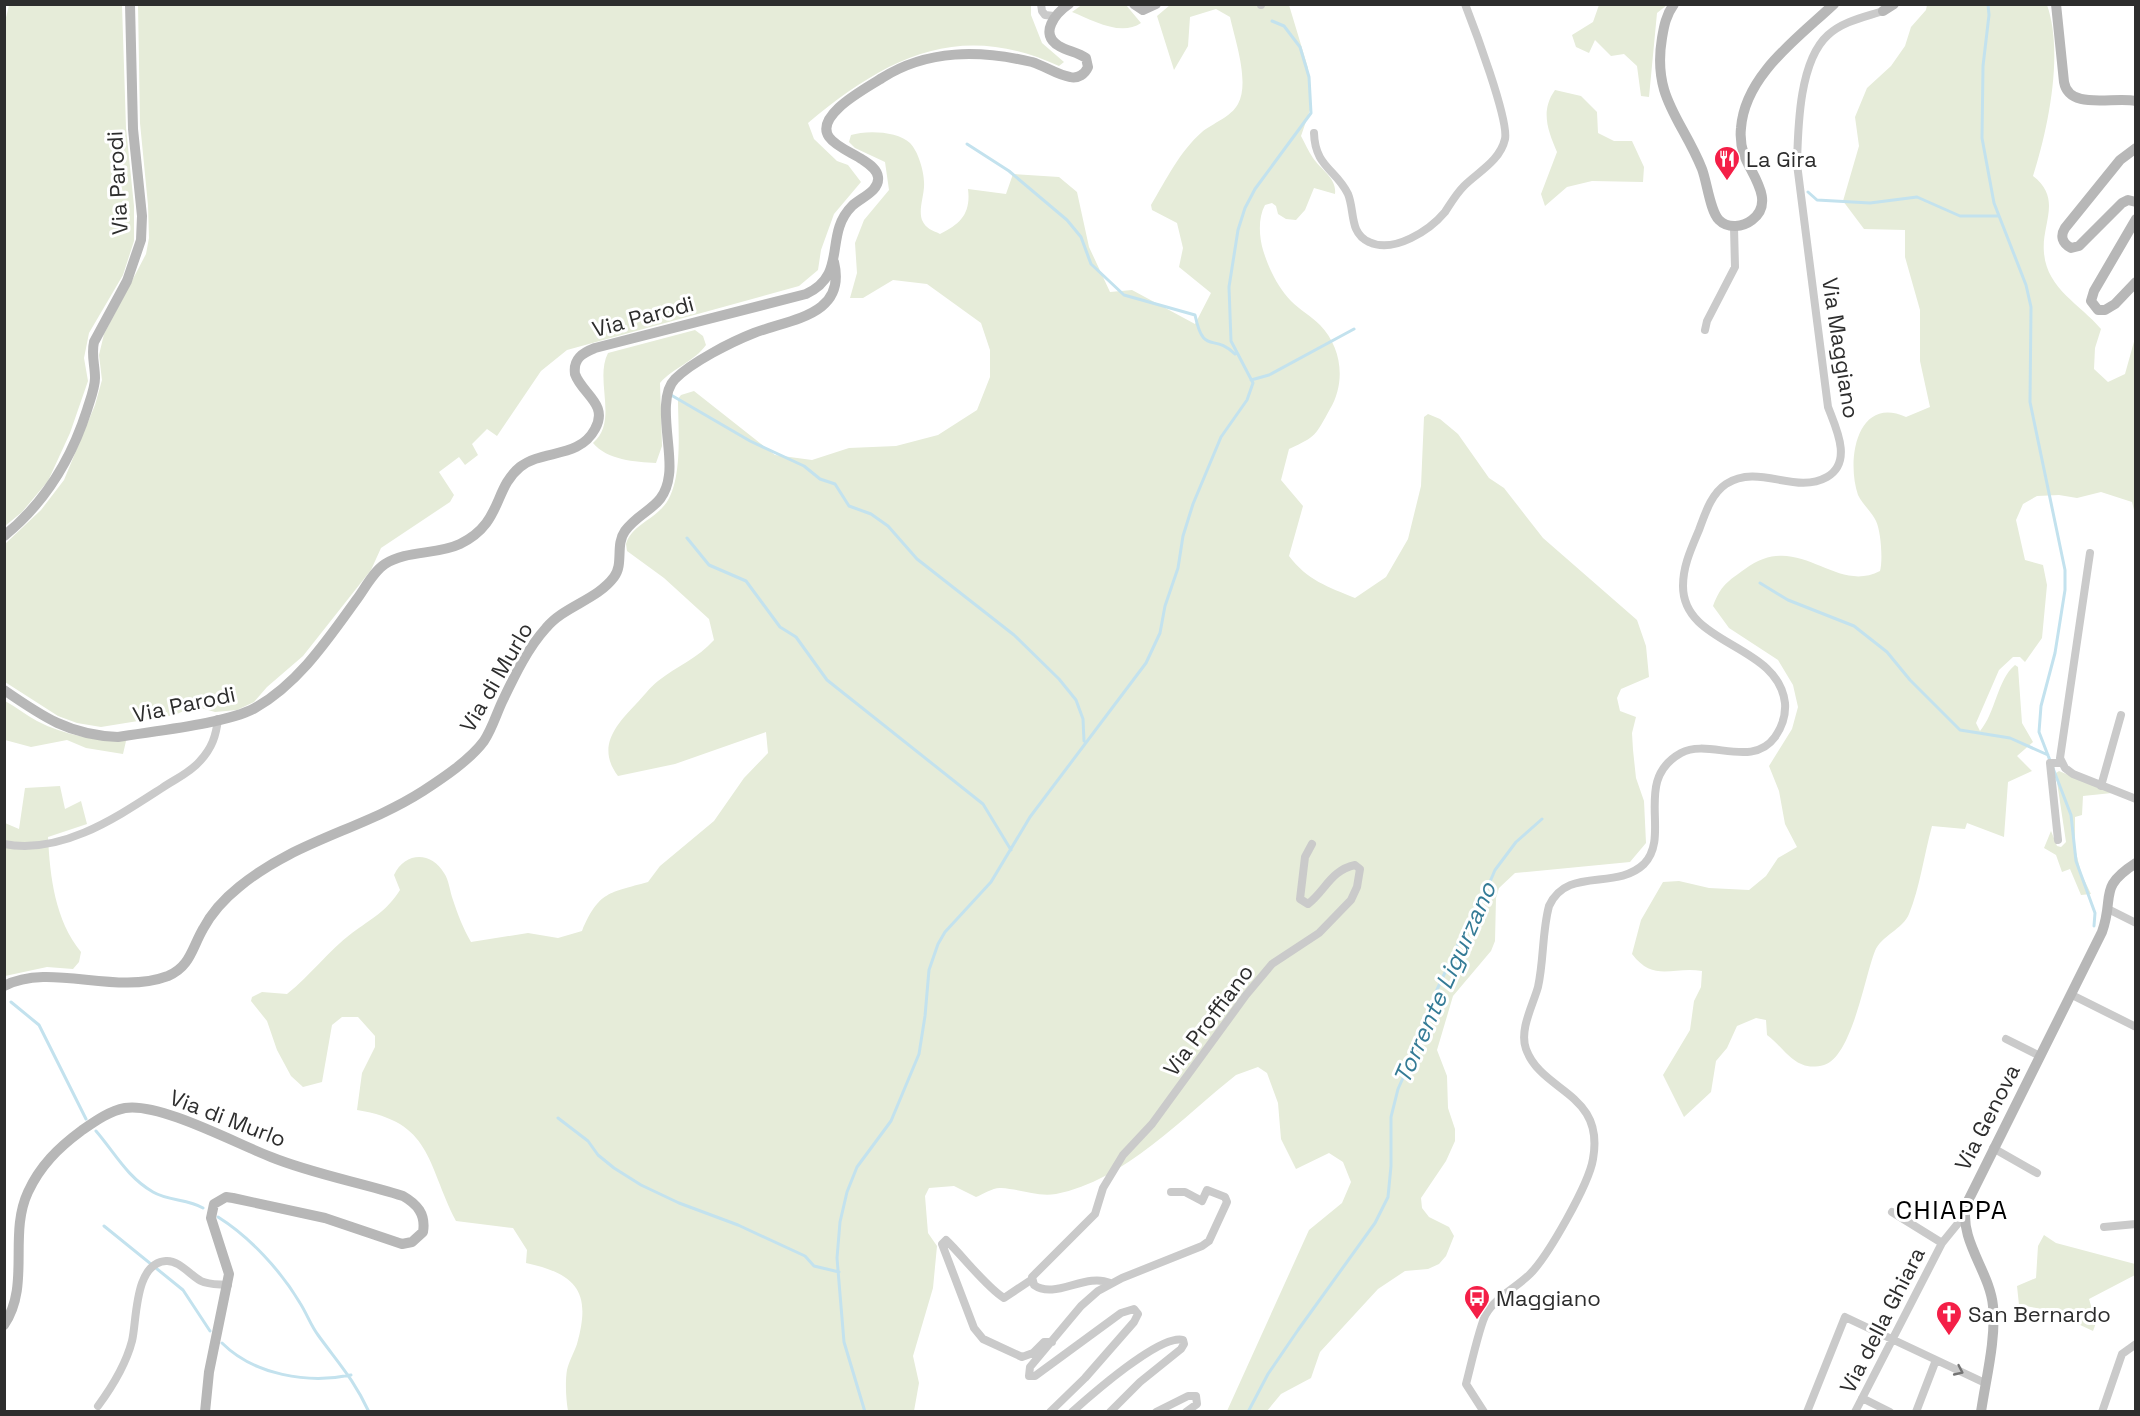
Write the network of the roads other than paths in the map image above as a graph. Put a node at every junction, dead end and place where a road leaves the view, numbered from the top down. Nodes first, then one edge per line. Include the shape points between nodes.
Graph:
1 (130, 4) edge
2 (1041, 4) edge
3 (1070, 4) edge
4 (1134, 4) edge
5 (1156, 4) edge
6 (1465, 4) edge
7 (1674, 4) edge
8 (1834, 4) edge
9 (1894, 4) edge
10 (2056, 4) edge
11 (1886, 8) edge
12 (1054, 16) junction
13 (2136, 101) edge
14 (1314, 133) dead end
15 (2136, 148) edge
16 (2136, 202) edge
17 (2136, 219) edge
18 (1734, 226) junction
19 (834, 262) junction
20 (2136, 282) edge
21 (1705, 330) dead end
22 (4, 536) edge
23 (2090, 553) dead end
24 (4, 690) edge
25 (2121, 715) dead end
26 (218, 719) junction
27 (2056, 763) junction
28 (2101, 786) junction
29 (2136, 799) edge
30 (2058, 840) dead end
31 (4, 844) edge
32 (1312, 844) dead end
33 (2136, 863) edge
34 (2108, 909) junction
35 (2136, 922) edge
36 (4, 986) edge
37 (2072, 995) junction
38 (2136, 1027) edge
39 (2006, 1039) dead end
40 (2040, 1056) junction
41 (1993, 1148) junction
42 (2037, 1173) dead end
43 (1171, 1192) dead end
44 (1892, 1212) dead end
45 (1964, 1216) junction
46 (2136, 1224) edge
47 (2104, 1227) dead end
48 (1942, 1243) junction
49 (1032, 1280) junction
50 (1110, 1283) junction
51 (228, 1285) junction
52 (4, 1325) edge
53 (1894, 1341) junction
54 (1052, 1342) junction
55 (2136, 1344) edge
56 (1936, 1360) junction
57 (1985, 1383) junction
58 (1862, 1398) junction
59 (98, 1406) dead end
60 (205, 1412) edge
61 (1050, 1412) edge
62 (1072, 1412) edge
63 (1110, 1412) edge
64 (1156, 1412) edge
65 (1186, 1412) edge
66 (1484, 1412) edge
67 (1807, 1412) edge
68 (1855, 1412) edge
69 (1890, 1412) edge
70 (1916, 1412) edge
71 (1981, 1412) edge
72 (2102, 1412) edge

1 - 22 street, Via Parodi via 141,240 136,261 94,342 94,386 71,449 38,505
2 - 12 street via 1046,15
3 - 12 street
4 - 5 street via 1143,10
6 - 14 street via 1503,118 1505,139 1492,162 1465,185 1431,225 1390,245 1369,242 1361,236 1356,230 1348,193 1320,160
7 - 18 street via 1665,20 1659,63 1664,97 1699,161 1715,215 1724,224
8 - 18 street via 1778,58 1750,92 1744,106 1741,141 1761,192 1761,206 1753,220
9 - 11 street
10 - 13 street via 2064,82 2069,94 2084,100
11 - 66 street, Via Maggiano via 1852,21 1821,43 1804,90 1798,133 1797,164 1828,407 1841,460 1833,473 1809,483 1755,475 1727,483 1710,502 1684,569 1683,595 1689,610 1703,626 1767,667 1776,677 1784,698 1784,720 1773,740 1761,749 1737,753 1690,749 1676,756 1655,789 1655,839 1646,861 1630,873 1571,883 1558,891 1549,906 1525,1044 1534,1062 1584,1110 1593,1133 1593,1159 1587,1179 1549,1251 1484,1316 1466,1384
12 - 19 street, Via Parodi via 1052,40 1088,60 1086,70 1079,76 1068,77 1034,63 998,56 948,53 892,72 833,113 826,124 829,137 871,166 878,177 875,188 852,206 842,220
15 - 16 street via 2120,160 2065,228 2063,242 2071,248 2079,246 2120,204
17 - 20 street via 2091,301 2098,310 2105,310
18 - 21 street via 1735,267
19 - 26 street, Via Parodi via 823,284 806,294 582,354 576,361 575,374 599,410 599,419 589,437 576,448 531,461 515,471 490,521 470,538 383,565 309,663 255,708
19 - 36 street, Via di Murlo via 835,288 816,310 751,334 671,383 666,403 669,477 661,500 624,533 616,575 556,619 537,638 478,748 402,803 302,846 262,868 221,903 184,966 168,976 107,984 39,977
23 - 27 street
24 - 26 street, Via Parodi via 56,724 105,736
25 - 28 street
26 - 31 street via 216,735 200,761 143,800 68,838 35,845
27 - 28 street
27 - 30 street
28 - 29 street
32 - 49 street, Via Proffiano via 1305,857 1300,899 1308,904 1334,875 1355,865 1360,869 1360,877 1351,900 1319,933 1272,964 1165,1107 1123,1155 1102,1188 1095,1214 1042,1265
33 - 34 street, Via Genova via 2111,883
34 - 35 street
34 - 37 street, Via Genova via 2102,932
37 - 38 street
37 - 40 street, Via Genova
39 - 40 street
40 - 41 street, Via Genova
41 - 42 street
41 - 45 street, Via Genova
43 - 50 street, Via Proffiano via 1185,1192 1202,1201 1207,1190 1225,1197 1227,1202 1214,1233 1202,1246
44 - 48 street
45 - 48 street, Via della Ghiara
45 - 57 street via 1993,1306
46 - 47 street
48 - 53 street, Via della Ghiara
49 - 50 street, Via Proffiano via 1042,1289 1081,1282
49 - 54 street, Via Proffiano via 1004,1298 949,1242 942,1244 968,1318 983,1339 1022,1357 1044,1342
50 - 54 street, Via Proffiano via 1081,1306
51 - 52 street, Via di Murlo via 227,1265 210,1212 214,1204 226,1197 325,1218 402,1244 412,1242 423,1232 421,1212 402,1196 274,1159 162,1112 120,1109 59,1148 33,1182 23,1202 17,1234 18,1291
51 - 59 street via 203,1282 174,1262 161,1262 150,1271 138,1294 132,1341 114,1384
51 - 60 street via 209,1372
53 - 56 street
53 - 58 street, Via della Ghiara
53 - 67 street via 1845,1317
54 - 61 street, Via Proffiano via 1030,1367 1029,1376 1035,1376 1120,1313 1131,1309 1138,1312 1134,1322 1085,1378
55 - 72 street via 2122,1354
56 -> 57 street
56 - 70 street
57 - 71 street
58 - 68 street, Via della Ghiara
58 - 69 street
62 - 63 street via 1122,1368 1172,1340 1183,1340 1180,1349
64 - 65 street via 1196,1396 1197,1404

